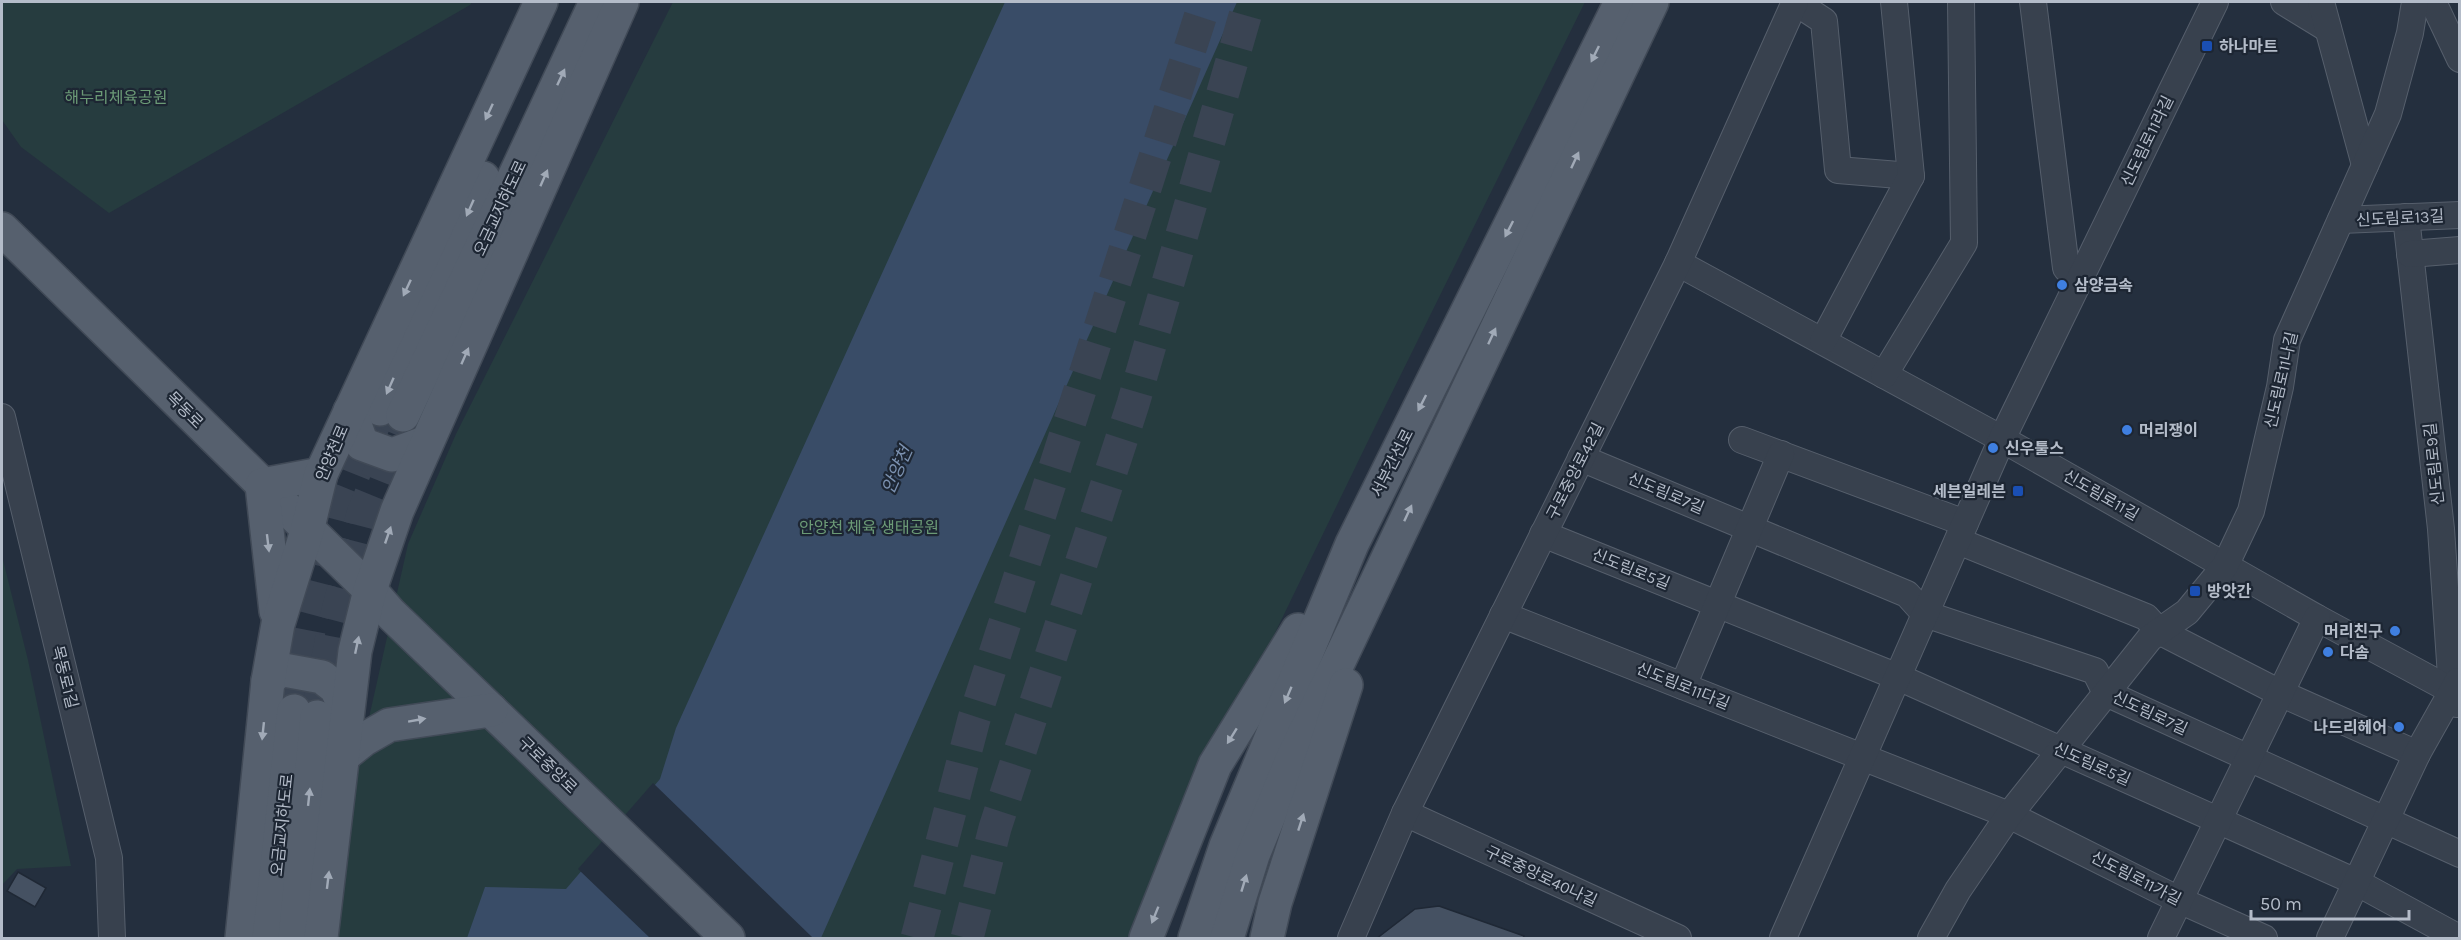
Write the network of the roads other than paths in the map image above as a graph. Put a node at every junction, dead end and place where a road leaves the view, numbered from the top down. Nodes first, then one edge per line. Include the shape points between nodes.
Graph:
1 (541, 2) edge
2 (562, 2) edge
3 (596, 2) edge
4 (622, 2) edge
5 (1621, 2) edge
6 (1652, 2) edge
7 (1795, 2) edge
8 (1894, 2) edge
9 (1961, 2) edge
10 (2033, 2) edge
11 (2215, 2) edge
12 (2284, 2) edge
13 (2321, 2) edge
14 (2415, 2) edge
15 (2433, 2) edge
16 (2328, 29) junction
17 (2460, 59) edge
18 (2365, 165) junction
19 (1911, 176) junction
20 (2460, 215) edge
21 (2406, 217) junction
22 (2341, 220) junction
23 (2, 229) edge
24 (2460, 250) edge
25 (2410, 254) junction
26 (1678, 263) junction
27 (2079, 280) junction
28 (1823, 341) junction
29 (1884, 375) junction
30 (378, 412) junction
31 (2, 417) edge
32 (2002, 439) junction
33 (1742, 440) dead end
34 (427, 442) junction
35 (1780, 454) junction
36 (1581, 458) junction
37 (321, 474) junction
38 (262, 485) junction
39 (1750, 529) junction
40 (307, 531) junction
41 (1961, 532) junction
42 (1543, 534) junction
43 (1352, 544) junction
44 (1390, 552) junction
45 (2225, 566) junction
46 (380, 602) junction
47 (1718, 604) junction
48 (1925, 614) junction
49 (1503, 615) junction
50 (2317, 618) junction
51 (278, 624) junction
52 (2159, 631) junction
53 (1898, 677) junction
54 (268, 681) junction
55 (1683, 686) junction
56 (2106, 693) junction
57 (2280, 693) junction
58 (2458, 693) edge
59 (491, 710) junction
60 (333, 727) junction
61 (2060, 750) junction
62 (2417, 753) junction
63 (1863, 757) junction
64 (2248, 758) junction
65 (1405, 813) junction
66 (2009, 814) junction
67 (2218, 820) junction
68 (2385, 821) junction
69 (2460, 854) edge
70 (2356, 882) junction
71 (2179, 900) junction
72 (112, 939) edge
73 (242, 939) edge
74 (269, 939) edge
75 (295, 939) edge
76 (321, 939) edge
77 (728, 939) edge
78 (1146, 939) edge
79 (1195, 939) edge
80 (1227, 939) edge
81 (1267, 939) edge
82 (1351, 939) edge
83 (1678, 939) edge
84 (1783, 939) edge
85 (1931, 939) edge
86 (2161, 939) edge
87 (2264, 939) edge
88 (2330, 939) edge
89 (2459, 939) edge

1 -> 30 main road, 안양천로
2 -> 30 main road, 오금교지하도로
30 -> 3 main road, 오금교지하도로
34 -> 4 main road
5 -> 43 main road, 서부간선로
44 -> 6 main road
7 - 19 street, 구로중앙로42길 via 1824,21 1838,170
7 - 26 street, 구로중앙로42길
8 - 19 street
9 - 29 street via 1964,243
10 - 27 street via 2067,268
11 - 27 street, 신도림로11라길
12 - 16 street
13 - 16 street
14 - 18 street, 신도림로11나길 via 2388,114
15 - 17 street
16 - 18 street
18 - 22 street, 신도림로11나길
19 - 28 street
20 - 21 street, 신도림로13길
21 - 22 street, 신도림로13길
21 - 25 street, 신도림로9길
22 - 45 street, 신도림로11나길 via 2287,340 2251,511
23 - 38 main road, 목동로
24 - 25 street
25 - 58 street, 신도림로9길
26 - 28 street, 신도림로11길
26 - 36 street, 구로중앙로42길
27 - 32 street, 신도림로11라길
28 - 29 street, 신도림로11길
29 - 32 street, 신도림로11길
30 - 34 main road via 362,444 392,455
30 - 37 main road, 안양천로
31 - 72 street, 목동로1길 via 109,858
32 - 41 street
32 - 45 street, 신도림로11길
33 - 35 street
46 -> 34 main road via 397,511
35 - 39 street
35 - 41 street
36 - 39 street, 신도림로7길
36 - 42 street, 구로중앙로42길
37 - 38 main road
37 - 40 main road, 안양천로
38 - 40 main road, 목동로
38 -> 51 main road
39 - 47 street
39 - 48 street, 신도림로7길 via 1907,594
40 - 46 main road, 목동로
40 - 51 main road, 안양천로
41 - 48 street
41 - 52 street via 2146,617
42 - 47 street, 신도림로5길
42 - 49 street, 구로중앙로42길
43 -> 78 main road via 1215,765
43 -> 79 main road, 서부간선로 via 1226,846
80 -> 44 main road via 1253,855 1290,762
81 -> 44 main road via 1275,903
45 - 50 street, 신도림로11길
45 - 52 street via 2187,612
46 - 59 main road, 구로중앙로
60 -> 46 main road via 355,651
47 - 53 street, 신도림로5길
47 - 55 street
48 - 53 street
48 - 56 street, 신도림로7길 via 2095,671
49 - 55 street, 신도림로11다길
49 - 65 street, 구로중앙로42길
50 - 57 street
50 - 58 street, 신도림로11길
51 - 54 main road, 안양천로
52 - 56 street
52 - 57 street
53 - 61 street, 신도림로5길
53 - 63 street
54 - 60 main road via 284,670 321,677 336,688
54 -> 73 main road, 안양천로
55 - 63 street, 신도림로11다길
56 - 61 street
56 - 64 street, 신도림로7길
57 - 62 street
57 - 64 street
58 - 62 street
60 -> 59 main road via 388,725
59 - 77 main road, 구로중앙로
60 - 74 main road, 오금교지하도로
75 -> 60 main road, 오금교지하도로
76 -> 60 main road
61 - 66 street
61 - 67 street, 신도림로5길
62 - 68 street
63 - 66 street, 신도림로11다길
63 - 84 street
64 - 67 street
64 - 68 street, 신도림로7길
65 - 82 street, 구로중앙로42길
65 - 83 street, 구로중앙로40나길
66 - 71 street, 신도림로11가길
66 - 85 street via 1958,890
67 - 70 street, 신도림로5길
67 - 71 street
68 - 69 street, 신도림로7길
68 - 70 street
70 - 88 street
70 - 89 street, 신도림로5길
71 - 86 street
71 - 87 street, 신도림로11가길

